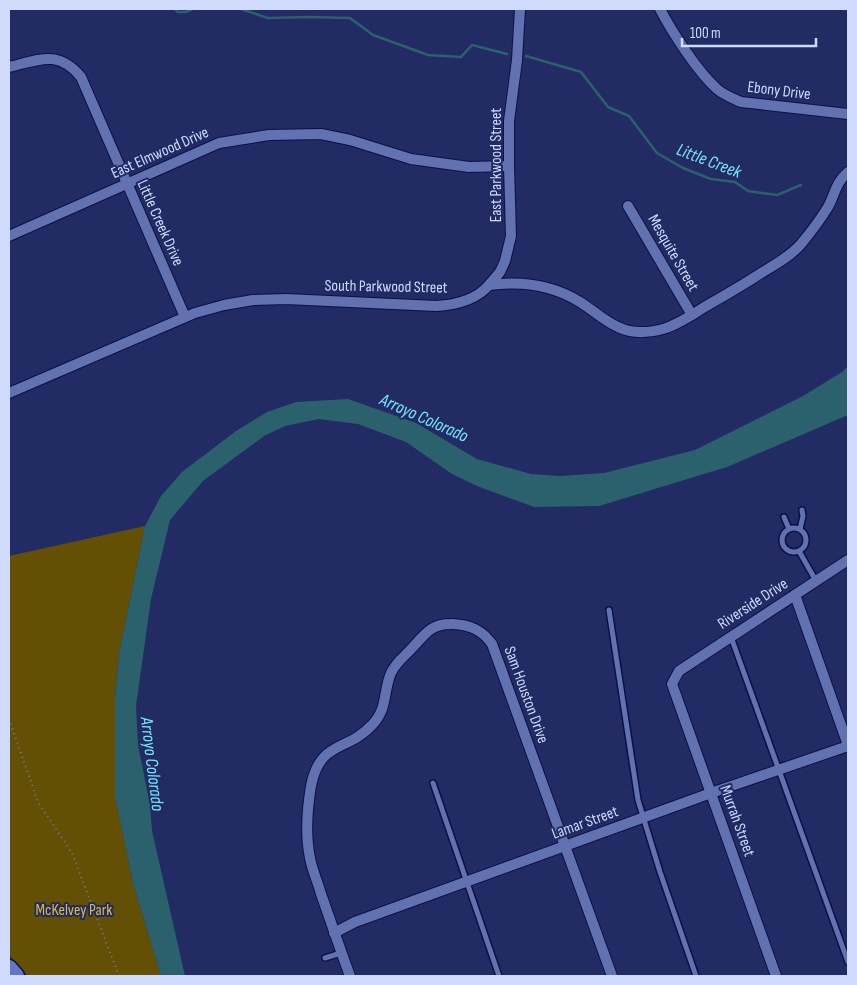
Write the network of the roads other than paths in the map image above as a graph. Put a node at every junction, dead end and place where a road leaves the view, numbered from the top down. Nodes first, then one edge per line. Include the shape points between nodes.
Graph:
1 (520, 9) edge
2 (660, 9) edge
3 (9, 67) edge
4 (848, 114) edge
5 (509, 166) junction
6 (848, 172) edge
7 (126, 183) junction
8 (628, 206) dead end
9 (9, 236) edge
10 (489, 286) junction
11 (692, 315) junction
12 (185, 317) junction
13 (9, 393) edge
14 (802, 510) dead end
15 (784, 517) dead end
16 (789, 529) junction
17 (800, 529) junction
18 (799, 550) junction
19 (848, 560) edge
20 (816, 581) junction
21 (795, 595) junction
22 (609, 610) dead end
23 (731, 637) junction
24 (676, 675) joint
25 (848, 746) edge
26 (779, 770) junction
27 (433, 783) dead end
28 (711, 794) junction
29 (643, 818) junction
30 (566, 846) junction
31 (466, 882) junction
32 (334, 933) junction
33 (342, 952) junction
34 (325, 958) dead end
35 (848, 962) edge
36 (9, 968) edge
37 (16, 976) edge
38 (350, 976) edge
39 (499, 976) edge
40 (612, 976) edge
41 (696, 976) edge
42 (776, 976) edge

1 - 5 street, East Parkwood Street via 509,121
2 - 4 street, Ebony Drive via 697,65 716,88 728,96 741,102
3 - 7 street, Little Creek Drive via 53,59 64,61 73,68 81,77
5 - 7 street, East Elmwood Drive via 468,167 411,159 321,134 269,136 218,142
5 - 10 street, East Parkwood Street via 511,236 505,261
6 - 11 street, South Parkwood Street via 834,190 820,219 798,246
7 - 9 street, East Elmwood Drive
7 - 12 street, Little Creek Drive
8 - 11 street, Mesquite Street
10 - 11 street, South Parkwood Street via 529,284 554,289 619,328 634,332 663,329
10 - 12 street, South Parkwood Street via 474,296 449,305 253,300
12 - 13 street, South Parkwood Street
14 - 17 lane
15 - 16 lane
16 - 17 lane
16 - 18 lane via 783,539 785,546 791,551
17 - 18 lane via 806,542
18 - 20 lane
19 - 20 street, Riverside Drive
20 - 21 street, Riverside Drive
21 - 23 street, Riverside Drive
21 - 25 street
22 - 29 lane
23 - 24 street, Riverside Drive
23 - 26 lane
24 - 28 street, Murrah Street via 672,684
25 - 26 street, Lamar Street
26 - 28 street, Lamar Street
26 - 35 lane
27 - 31 lane
28 - 29 street, Lamar Street
28 - 42 street, Murrah Street
29 - 30 street, Lamar Street
29 - 41 lane
30 - 31 street, Lamar Street
30 - 32 street, Sam Houston Drive via 492,644 477,629 458,624 437,626 428,630 397,663 388,682 384,705 372,725 325,754 315,772 307,814 308,845
30 - 40 street, Sam Houston Drive
31 - 32 street, Lamar Street
31 - 39 lane
32 - 33 street, Sam Houston Drive
33 - 34 lane
33 - 38 street, Sam Houston Drive
36 - 37 main road

